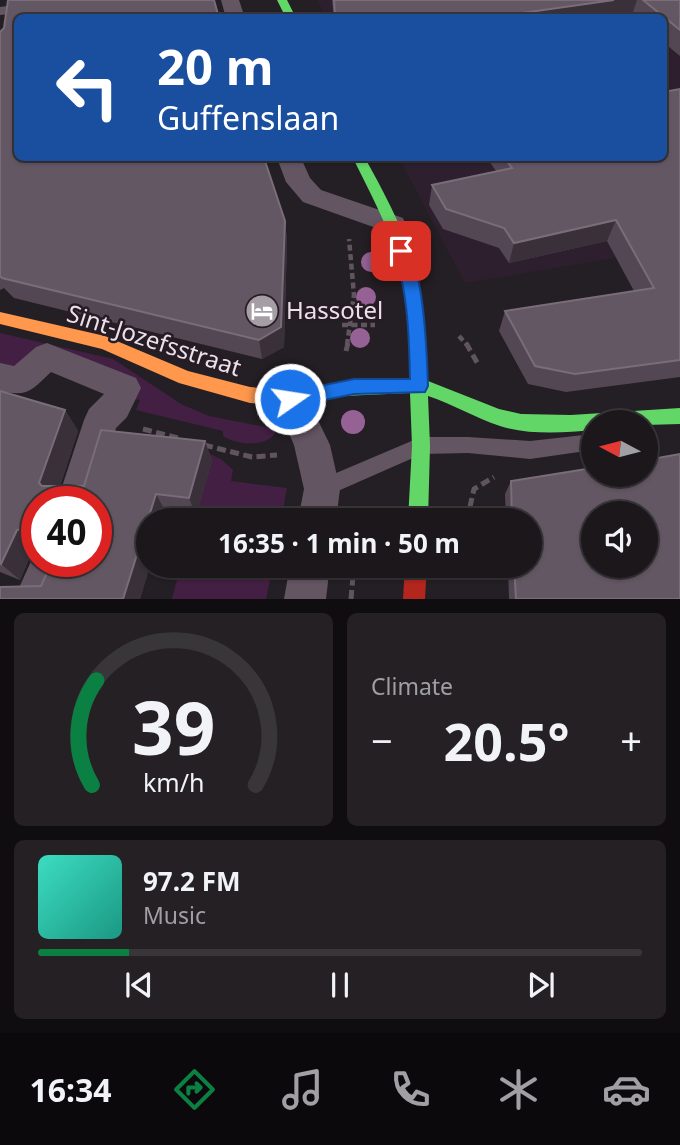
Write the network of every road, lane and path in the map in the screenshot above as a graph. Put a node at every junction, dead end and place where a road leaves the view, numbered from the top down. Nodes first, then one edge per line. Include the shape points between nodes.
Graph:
1 (96, 0) edge
2 (6, 5) edge
3 (2, 34) edge
4 (290, 161) edge
5 (361, 161) edge
6 (341, 205) junction
7 (393, 225) junction
8 (0, 318) edge
9 (342, 325) dead end
10 (351, 326) junction
11 (0, 377) edge
12 (419, 386) junction
13 (333, 390) junction
14 (290, 399) junction
15 (680, 416) edge
16 (101, 420) junction
17 (680, 423) edge
18 (658, 430) edge
19 (189, 441) edge
20 (202, 444) edge
21 (581, 444) edge
22 (312, 446) junction
23 (421, 446) junction
24 (81, 486) edge
25 (319, 504) edge
26 (418, 508) edge
27 (45, 577) edge
28 (308, 578) edge
29 (353, 578) edge
30 (415, 578) edge
31 (35, 599) edge
32 (305, 599) edge
33 (351, 599) edge
34 (414, 599) edge

1 - 2 street
2 - 3 street
4 - 6 street via 304,191
5 - 7 main road
6 - 7 street
6 - 10 path via 353,258
7 - 12 main road via 410,278
8 - 14 main road, Sint-Jozefsstraat via 105,343 185,378 231,392
9 - 10 path
10 - 13 path
11 - 16 street via 20,381 47,356 124,388 116,407
12 - 13 main road, Sint-Jozefsstraat
12 - 15 main road, Sint-Jozefsstraat via 500,418 534,423
12 - 23 main road
13 - 14 main road, Sint-Jozefsstraat
14 - 22 street
16 - 19 path
16 - 24 street
17 - 18 lane
20 - 22 path via 252,457
21 - 23 lane via 530,450
22 - 25 street
23 - 25 lane
23 - 26 main road
27 - 31 street
28 - 32 street
29 - 33 path
30 - 34 main road

